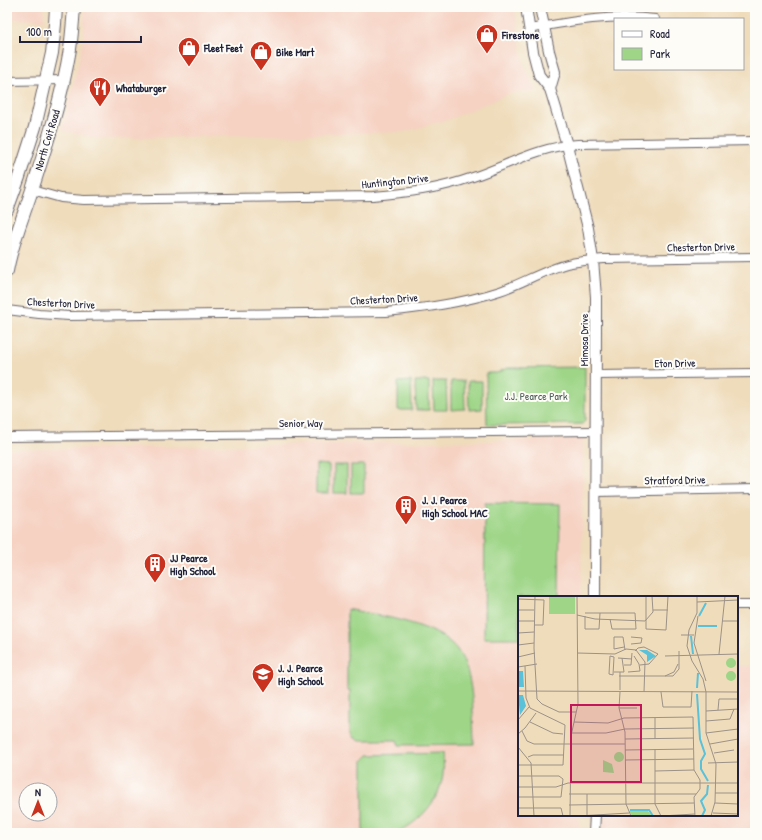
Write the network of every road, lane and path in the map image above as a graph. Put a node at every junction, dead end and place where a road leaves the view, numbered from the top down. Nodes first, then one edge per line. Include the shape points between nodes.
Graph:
1 (56, 7) edge
2 (66, 7) edge
3 (74, 7) edge
4 (526, 7) edge
5 (540, 7) edge
6 (648, 18) edge
7 (543, 26) junction
8 (72, 27) junction
9 (529, 29) junction
10 (64, 80) junction
11 (7, 81) edge
12 (46, 81) junction
13 (550, 89) junction
14 (755, 142) edge
15 (567, 145) junction
16 (32, 190) junction
17 (7, 210) edge
18 (755, 257) edge
19 (593, 260) junction
20 (7, 271) edge
21 (7, 310) edge
22 (755, 373) edge
23 (596, 375) junction
24 (596, 430) junction
25 (7, 437) edge
26 (755, 490) edge
27 (596, 492) junction
28 (596, 596) edge
29 (738, 605) edge
30 (755, 605) edge
31 (595, 816) edge
32 (594, 833) edge

1 - 12 main road, North Coit Road via 52,53
2 - 8 main road
3 - 8 main road, North Coit Road
4 - 9 street, Mimosa Drive
5 - 7 street, Mimosa Drive
6 - 7 street via 585,19
7 - 9 street
7 - 13 street, Mimosa Drive via 555,72
8 - 10 main road, North Coit Road
9 - 13 street, Mimosa Drive via 539,75
10 - 12 street
10 - 16 main road, North Coit Road
11 - 12 street
12 - 17 main road, North Coit Road via 35,127
13 - 15 street, Mimosa Drive
14 - 15 street, Huntington Drive
15 - 16 street, Huntington Drive via 530,154 450,185 403,194 84,200 61,198
15 - 19 street, Mimosa Drive via 588,228
16 - 20 main road, North Coit Road
18 - 19 street, Chesterton Drive
19 - 21 street, Chesterton Drive via 558,267 476,298 386,312 69,316
19 - 23 street, Mimosa Drive via 596,297
22 - 23 street, Eton Drive
23 - 24 street, Mimosa Drive
24 - 25 street, Senior Way
24 - 27 street, Mimosa Drive
26 - 27 street, Stratford Drive
27 - 28 street, Mimosa Drive
29 - 30 street
31 - 32 street

